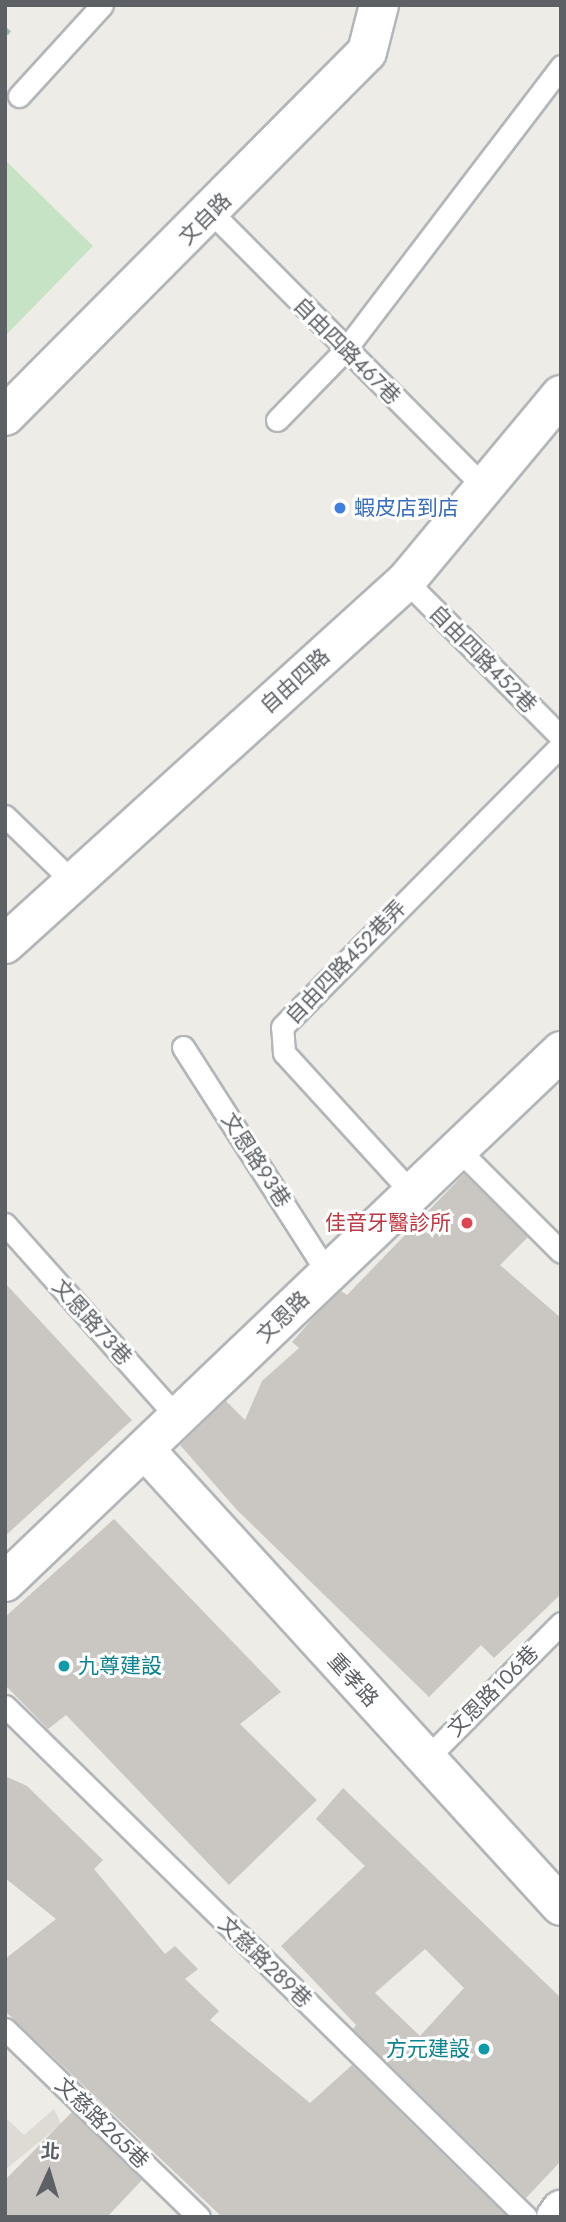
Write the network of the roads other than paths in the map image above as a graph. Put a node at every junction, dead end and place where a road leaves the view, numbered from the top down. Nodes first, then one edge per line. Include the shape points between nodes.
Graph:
1 (102, 5) edge
2 (379, 5) edge
3 (561, 66) edge
4 (19, 96) dead end
5 (212, 213) junction
6 (345, 350) junction
7 (561, 395) edge
8 (5, 416) edge
9 (277, 420) dead end
10 (484, 488) junction
11 (406, 580) junction
12 (561, 737) edge
13 (561, 746) edge
14 (5, 816) edge
15 (73, 882) junction
16 (5, 944) edge
17 (183, 1047) dead end
18 (561, 1051) edge
19 (456, 1147) junction
20 (411, 1192) junction
21 (5, 1224) edge
22 (561, 1252) edge
23 (328, 1273) junction
24 (179, 1419) junction
25 (147, 1452) junction
26 (5, 1583) edge
27 (561, 1623) edge
28 (5, 1706) edge
29 (425, 1760) junction
30 (561, 1906) edge
31 (5, 2029) edge
32 (561, 2210) edge
33 (199, 2217) edge
34 (526, 2217) edge
35 (556, 2217) edge

1 - 4 lane
2 - 5 street, 文自路 via 368,52
3 - 6 lane
5 - 6 lane, 自由四路467巷
5 - 8 street, 文自路
6 - 9 lane
6 - 10 lane, 自由四路467巷
7 - 10 street, 自由四路
10 - 11 street, 自由四路
11 - 12 lane, 自由四路452巷
11 - 15 street, 自由四路
13 - 20 lane, 自由四路452巷弄 via 282,1027 285,1053
14 - 15 lane
15 - 16 street, 自由四路
17 - 23 lane, 文恩路93巷
18 - 19 street, 文恩路
19 - 20 street, 文恩路
19 - 22 lane
20 - 23 street, 文恩路
21 - 24 lane, 文恩路73巷
23 - 24 street, 文恩路
24 - 25 street, 文恩路
25 - 26 street, 文恩路
25 - 29 street, 重孝路
27 - 29 lane, 文恩路106巷
28 - 34 lane, 文慈路289巷
29 - 30 street, 重孝路
31 - 33 lane, 文慈路265巷
32 - 35 street

